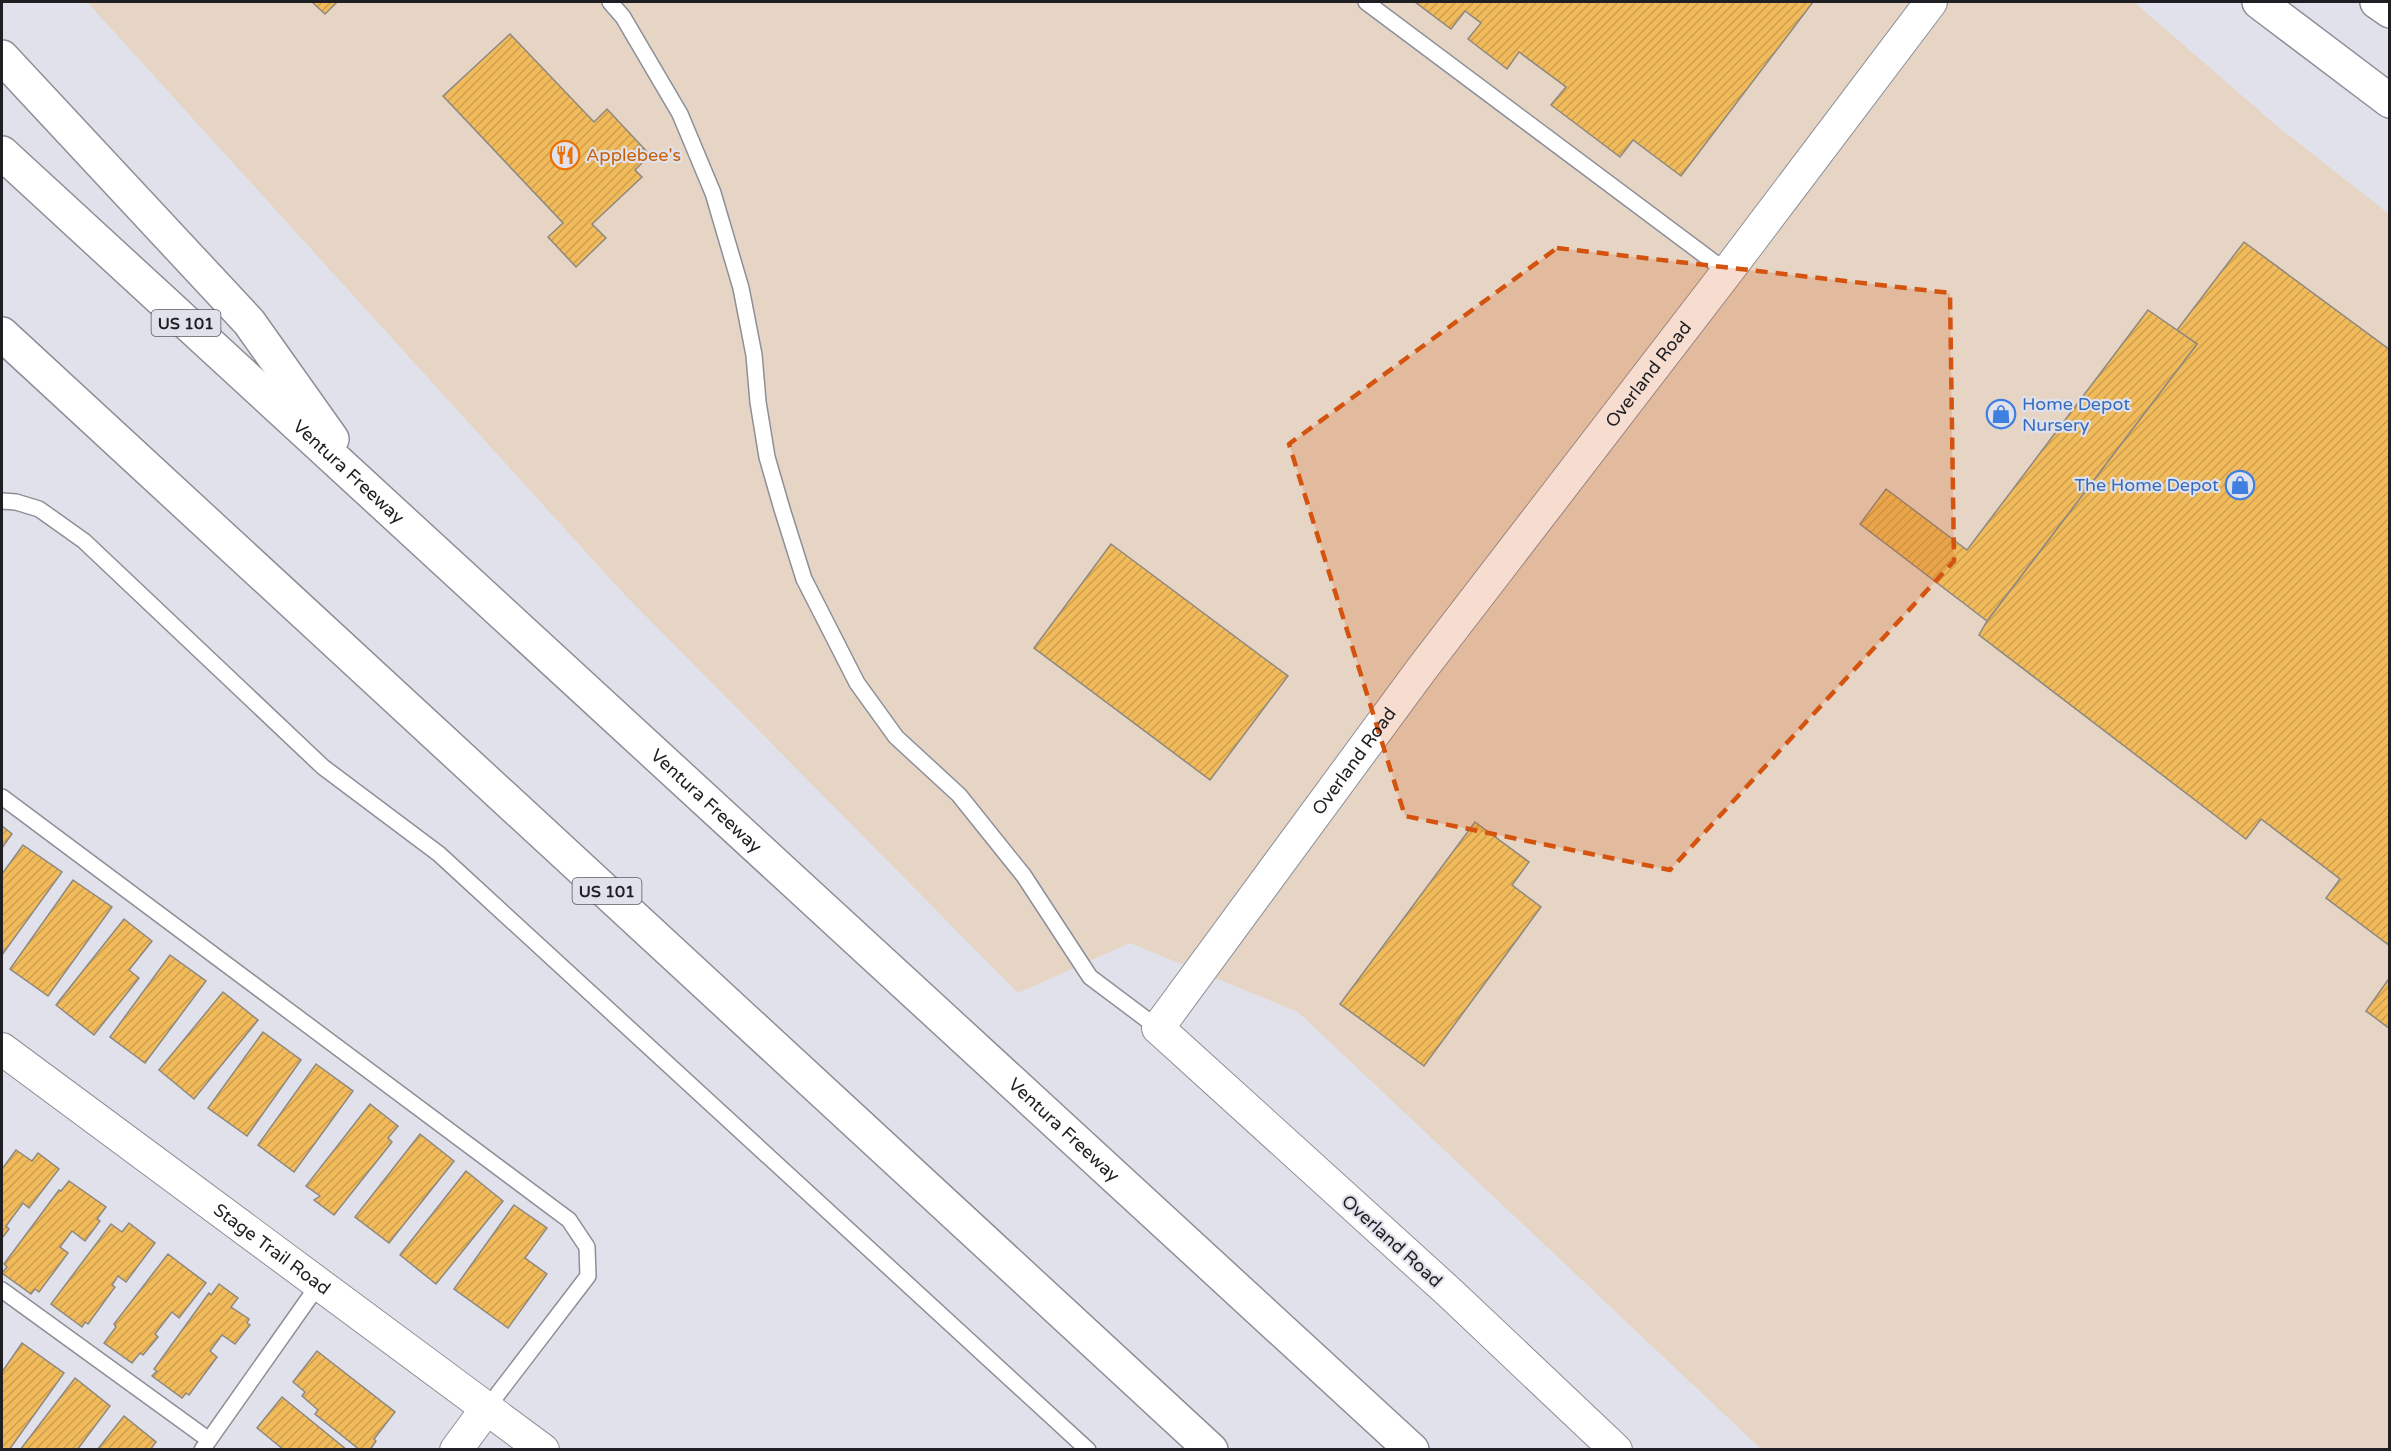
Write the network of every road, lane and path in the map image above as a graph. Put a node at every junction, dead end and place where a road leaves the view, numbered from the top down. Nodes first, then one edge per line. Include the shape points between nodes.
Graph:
1 (610, 2) edge
2 (1366, 2) edge
3 (1931, 2) edge
4 (2259, 2) edge
5 (2377, 2) edge
6 (2390, 11) edge
7 (2, 57) edge
8 (2390, 101) edge
9 (2, 153) edge
10 (1727, 272) junction
11 (2, 334) edge
12 (371, 494) junction
13 (2, 501) edge
14 (2, 797) edge
15 (1158, 1028) junction
16 (2, 1049) edge
17 (319, 1284) junction
18 (2, 1290) edge
19 (487, 1408) junction
20 (206, 1445) edge
21 (456, 1449) edge
22 (543, 1449) edge
23 (1088, 1449) edge
24 (1211, 1449) edge
25 (1412, 1449) edge
26 (1616, 1449) edge

1 - 15 lane via 623,16 680,114 713,193 741,288 754,355 766,458 804,579 857,683 896,737 959,795 1024,876 1090,977
2 - 10 lane
3 - 10 street, Overland Road
4 - 8 main road
5 - 6 main road
7 - 12 main road via 249,322
9 - 12 main road, Ventura Freeway / US 101
10 - 15 street, Overland Road via 1414,680
11 - 24 main road, US 101
12 - 25 main road, Ventura Freeway / US 101
13 - 23 lane via 39,509 84,541 323,767 440,854
14 - 19 lane via 569,1220 587,1247 588,1276
15 - 26 street, Overland Road
16 - 17 street, Stage Trail Road
17 - 19 street, Stage Trail Road
17 - 20 lane
18 - 20 lane
19 - 21 street
19 - 22 street, Stage Trail Road

